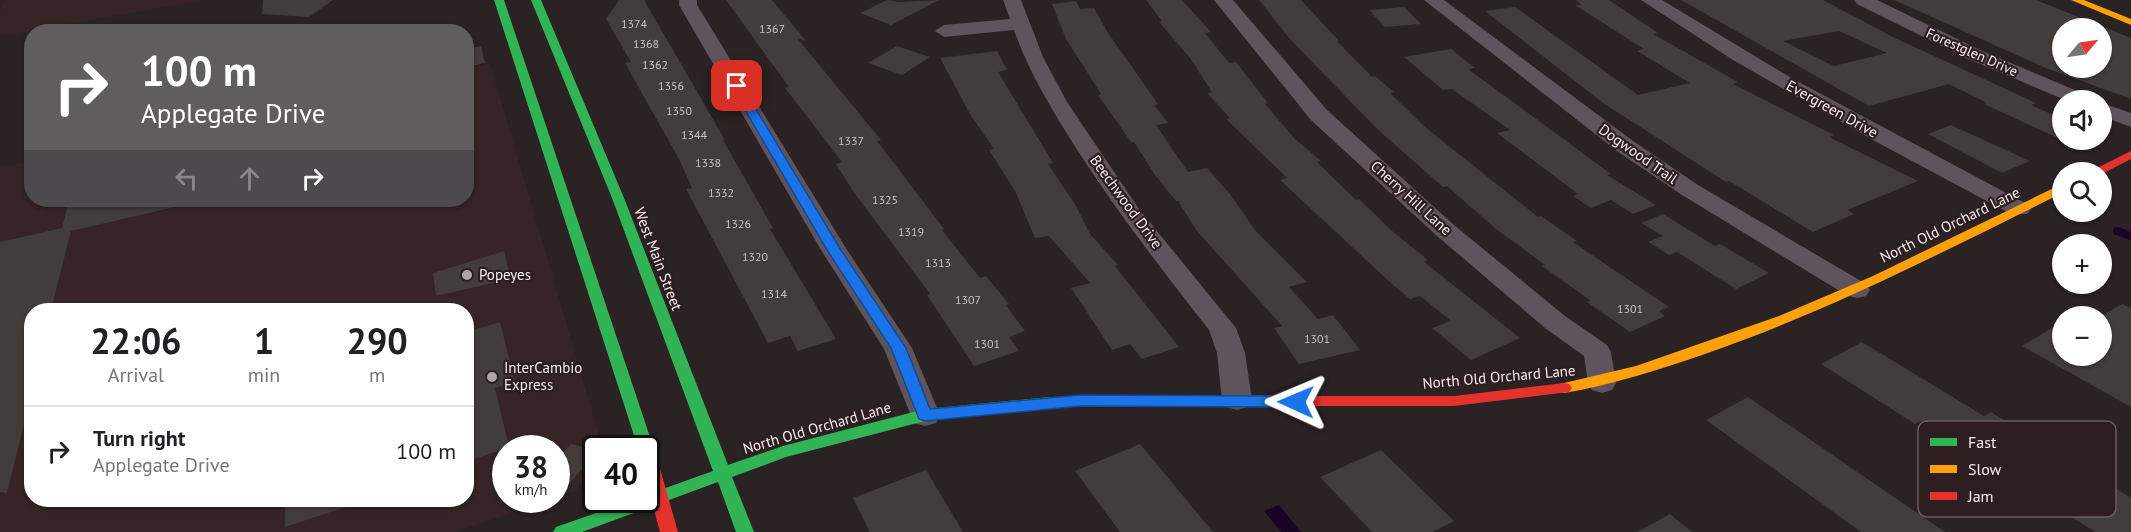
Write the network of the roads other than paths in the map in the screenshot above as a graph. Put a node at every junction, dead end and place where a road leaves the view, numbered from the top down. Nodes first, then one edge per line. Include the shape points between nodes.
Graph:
1 (688, 0) edge
2 (1012, 0) edge
3 (1223, 0) edge
4 (1433, 0) edge
5 (1650, 0) edge
6 (1863, 0) edge
7 (2076, 0) edge
8 (519, 3) edge
9 (2131, 22) edge
10 (1021, 24) junction
11 (944, 31) dead end
12 (2058, 90) edge
13 (2112, 113) edge
14 (2131, 122) edge
15 (2131, 155) edge
16 (2112, 164) edge
17 (2052, 193) edge
18 (2019, 209) junction
19 (1857, 290) junction
20 (1602, 383) junction
21 (1237, 400) junction
22 (925, 415) junction
23 (642, 435) edge
24 (723, 474) junction
25 (660, 496) edge
26 (660, 503) edge
27 (614, 513) edge
28 (562, 532) edge
29 (669, 532) edge
30 (745, 532) edge

1 - 22 street via 834,250 898,348
2 - 10 street, Beechwood Drive
3 - 20 street, Cherry Hill Lane via 1319,115 1445,230 1597,352
4 - 19 street, Dogwood Trail via 1625,146
5 - 18 street, Evergreen Drive via 1743,59
6 - 12 street, Forestglen Drive via 1973,54
7 - 9 main road
8 - 23 main road, West Main Street via 549,135
8 - 24 main road, West Main Street via 582,127
10 - 11 street
10 - 21 street, Beechwood Drive via 1057,102 1130,213 1222,328 1231,353
13 - 14 street
15 - 16 main road
17 - 18 main road, North Old Orchard Lane
18 - 19 main road, North Old Orchard Lane
19 - 20 main road, North Old Orchard Lane via 1747,336
20 - 21 main road, North Old Orchard Lane via 1455,401
21 - 22 main road, North Old Orchard Lane via 1081,400
22 - 24 main road, North Old Orchard Lane via 783,452
24 - 25 main road, North Old Orchard Lane
24 - 30 main road, West Main Street
26 - 29 main road, West Main Street
27 - 28 main road, North Old Orchard Lane

